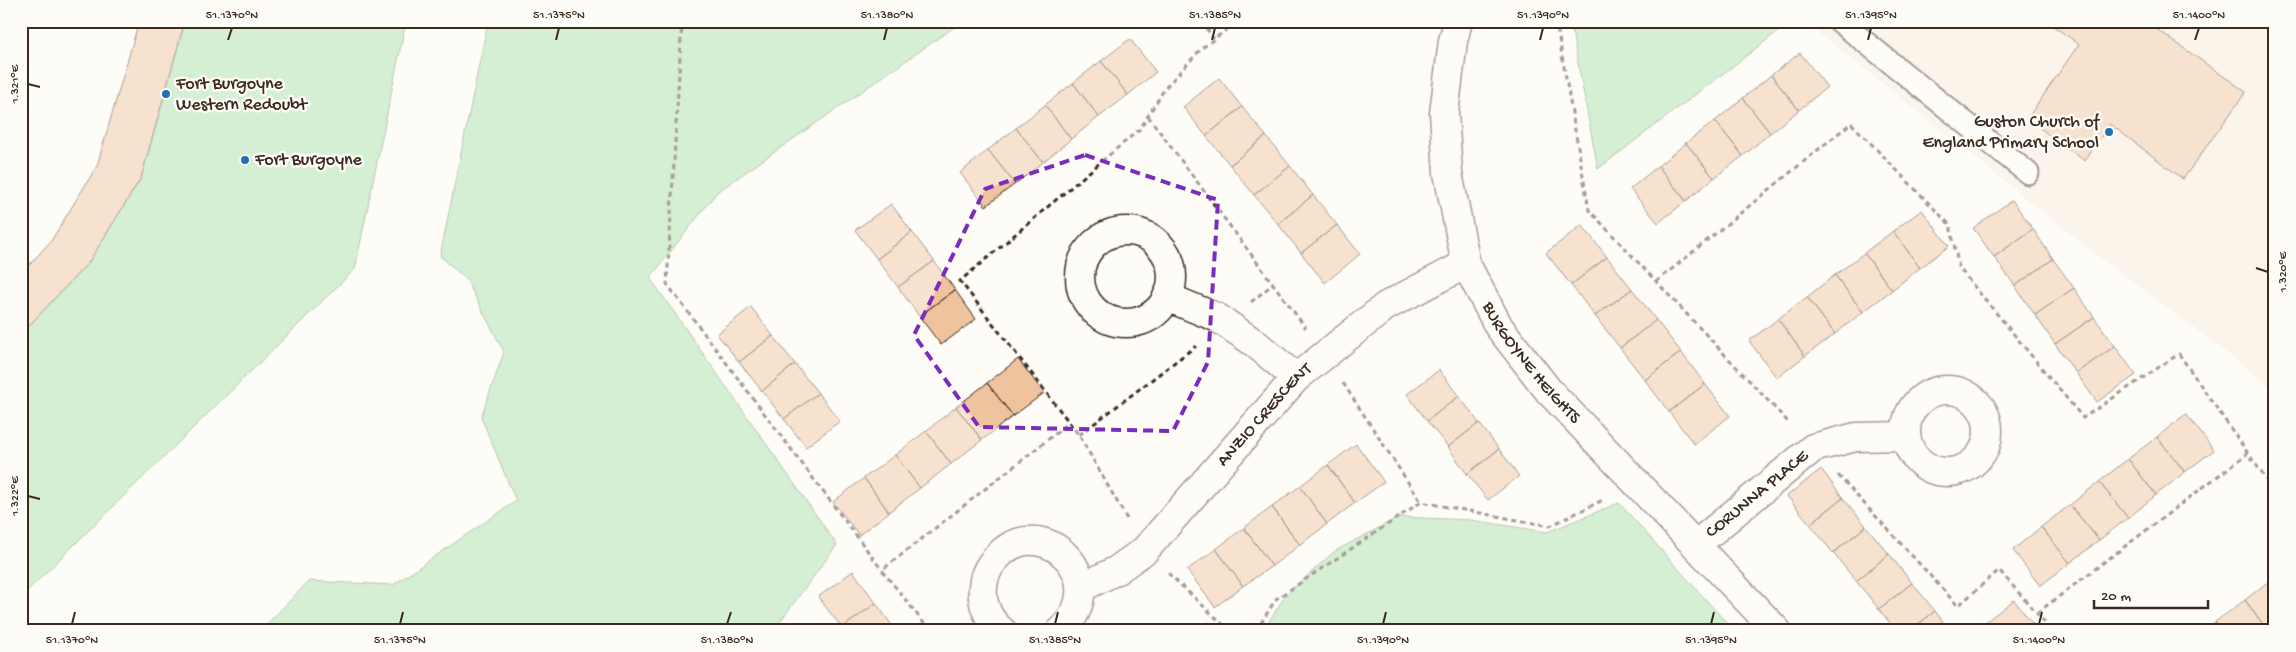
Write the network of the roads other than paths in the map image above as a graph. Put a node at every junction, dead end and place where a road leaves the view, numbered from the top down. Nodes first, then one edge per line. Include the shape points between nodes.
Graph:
1 (1458, 21) edge
2 (1838, 21) edge
3 (2028, 173) dead end
4 (1466, 264) junction
5 (1167, 297) dead end
6 (1296, 378) junction
7 (1906, 436) dead end
8 (1697, 544) junction
9 (1081, 588) junction
10 (1002, 631) edge
11 (1061, 631) edge
12 (1777, 631) edge

1 - 4 street, BURGOYNE HEIGHTS via 1444,113 1448,173
2 - 3 lane
4 - 6 street, ANZIO CRESCENT via 1386,306
4 - 8 street, BURGOYNE HEIGHTS via 1499,327 1548,390
5 - 6 street via 1218,318 1256,344
6 - 9 street, ANZIO CRESCENT via 1144,550 1117,570
7 - 8 street, CORUNNA PLACE via 1856,438 1812,448
8 - 12 street, BURGOYNE HEIGHTS
9 - 10 street via 1077,571 1068,557 1053,546 1037,542 1019,543 1004,550 991,562 984,578 982,595 986,612
9 - 11 street via 1080,605

